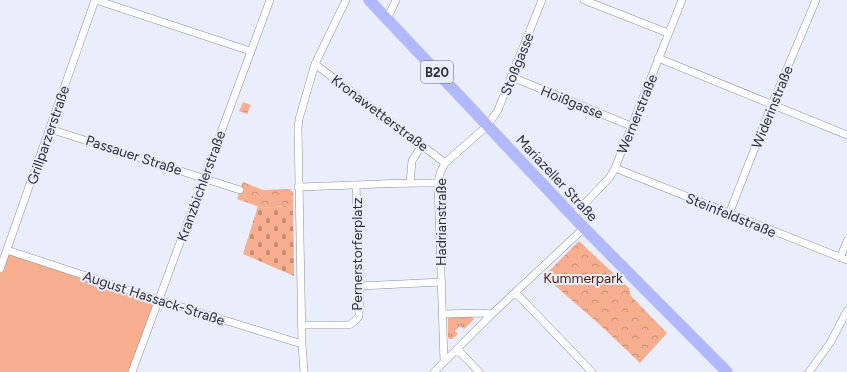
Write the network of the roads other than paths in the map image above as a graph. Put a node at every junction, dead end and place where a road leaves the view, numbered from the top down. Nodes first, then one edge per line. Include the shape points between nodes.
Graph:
1 (96, 0) edge
2 (270, 0) edge
3 (346, 0) edge
4 (369, 0) edge
5 (396, 0) edge
6 (542, 0) edge
7 (584, 0) edge
8 (682, 0) edge
9 (816, 0) edge
10 (387, 19) junction
11 (668, 33) junction
12 (250, 51) junction
13 (658, 58) junction
14 (315, 64) junction
15 (512, 77) junction
16 (772, 104) junction
17 (487, 126) junction
18 (631, 126) junction
19 (50, 129) junction
20 (847, 135) edge
21 (422, 145) junction
22 (445, 163) junction
23 (615, 168) junction
24 (204, 178) junction
25 (410, 182) junction
26 (438, 183) junction
27 (356, 186) junction
28 (298, 187) junction
29 (240, 190) dead end
30 (729, 214) junction
31 (573, 216) junction
32 (584, 228) junction
33 (847, 241) edge
34 (7, 250) junction
35 (844, 259) edge
36 (0, 269) edge
37 (442, 282) junction
38 (360, 286) junction
39 (516, 293) junction
40 (159, 300) junction
41 (847, 311) edge
42 (443, 314) junction
43 (492, 314) junction
44 (301, 325) junction
45 (302, 344) junction
46 (458, 350) junction
47 (444, 362) junction
48 (132, 372) edge
49 (304, 372) edge
50 (434, 372) edge
51 (479, 372) edge
52 (592, 372) edge
53 (727, 372) edge
54 (809, 372) edge

1 - 12 street
1 - 19 street, Grillparzerstraße
2 - 12 street, Kranzbichlerstraße
3 - 14 street
4 - 10 main road, Mariazeller Straße / B20
5 - 10 street
6 - 15 street, Stoßgasse
7 - 11 street
8 - 11 street, Wernerstraße
9 - 16 street, Widerinstraße
10 - 17 main road, Mariazeller Straße / B20
11 - 13 street, Wernerstraße
12 - 24 street, Kranzbichlerstraße
13 - 16 street
13 - 18 street, Wernerstraße
14 - 21 street, Kronawetterstraße
14 - 28 street via 299,119
15 - 17 street, Stoßgasse via 498,110
15 - 18 street, Hoißgasse
16 - 20 street
16 - 30 street, Widerinstraße
17 - 22 street, Hadrianstraße
17 - 31 main road, Mariazeller Straße / B20
18 - 23 street, Wernerstraße
19 - 24 street, Passauer Straße
19 - 34 street, Grillparzerstraße
21 - 22 street, Kronawetterstraße
21 - 25 street via 412,161
22 - 26 street, Hadrianstraße
23 - 30 street, Steinfeldstraße
23 - 31 street, Wernerstraße via 610,178
24 - 29 street, Passauer Straße
24 - 40 street, Kranzbichlerstraße
25 - 26 street
25 - 27 street
26 - 37 street, Hadrianstraße
27 - 28 street
27 - 38 street, Pernerstorferplatz
28 - 44 street
30 - 35 street, Steinfeldstraße
31 - 32 main road, Mariazeller Straße / B20
32 - 39 street
32 - 53 main road, Mariazeller Straße / B20
33 - 35 street
34 - 36 street, Grillparzerstraße
34 - 40 street, August Hassack-Straße
37 - 38 street
37 - 42 street, Hadrianstraße
38 - 44 street, Pernerstorferplatz via 359,316 349,325
39 - 43 street
39 - 52 street
40 - 45 street, August Hassack-Straße
40 - 48 street, Kranzbichlerstraße
41 - 54 street
42 - 43 street
42 - 47 street, Hadrianstraße
43 - 46 street
44 - 45 street
45 - 49 street
46 - 47 street
46 - 51 street
47 - 50 street

